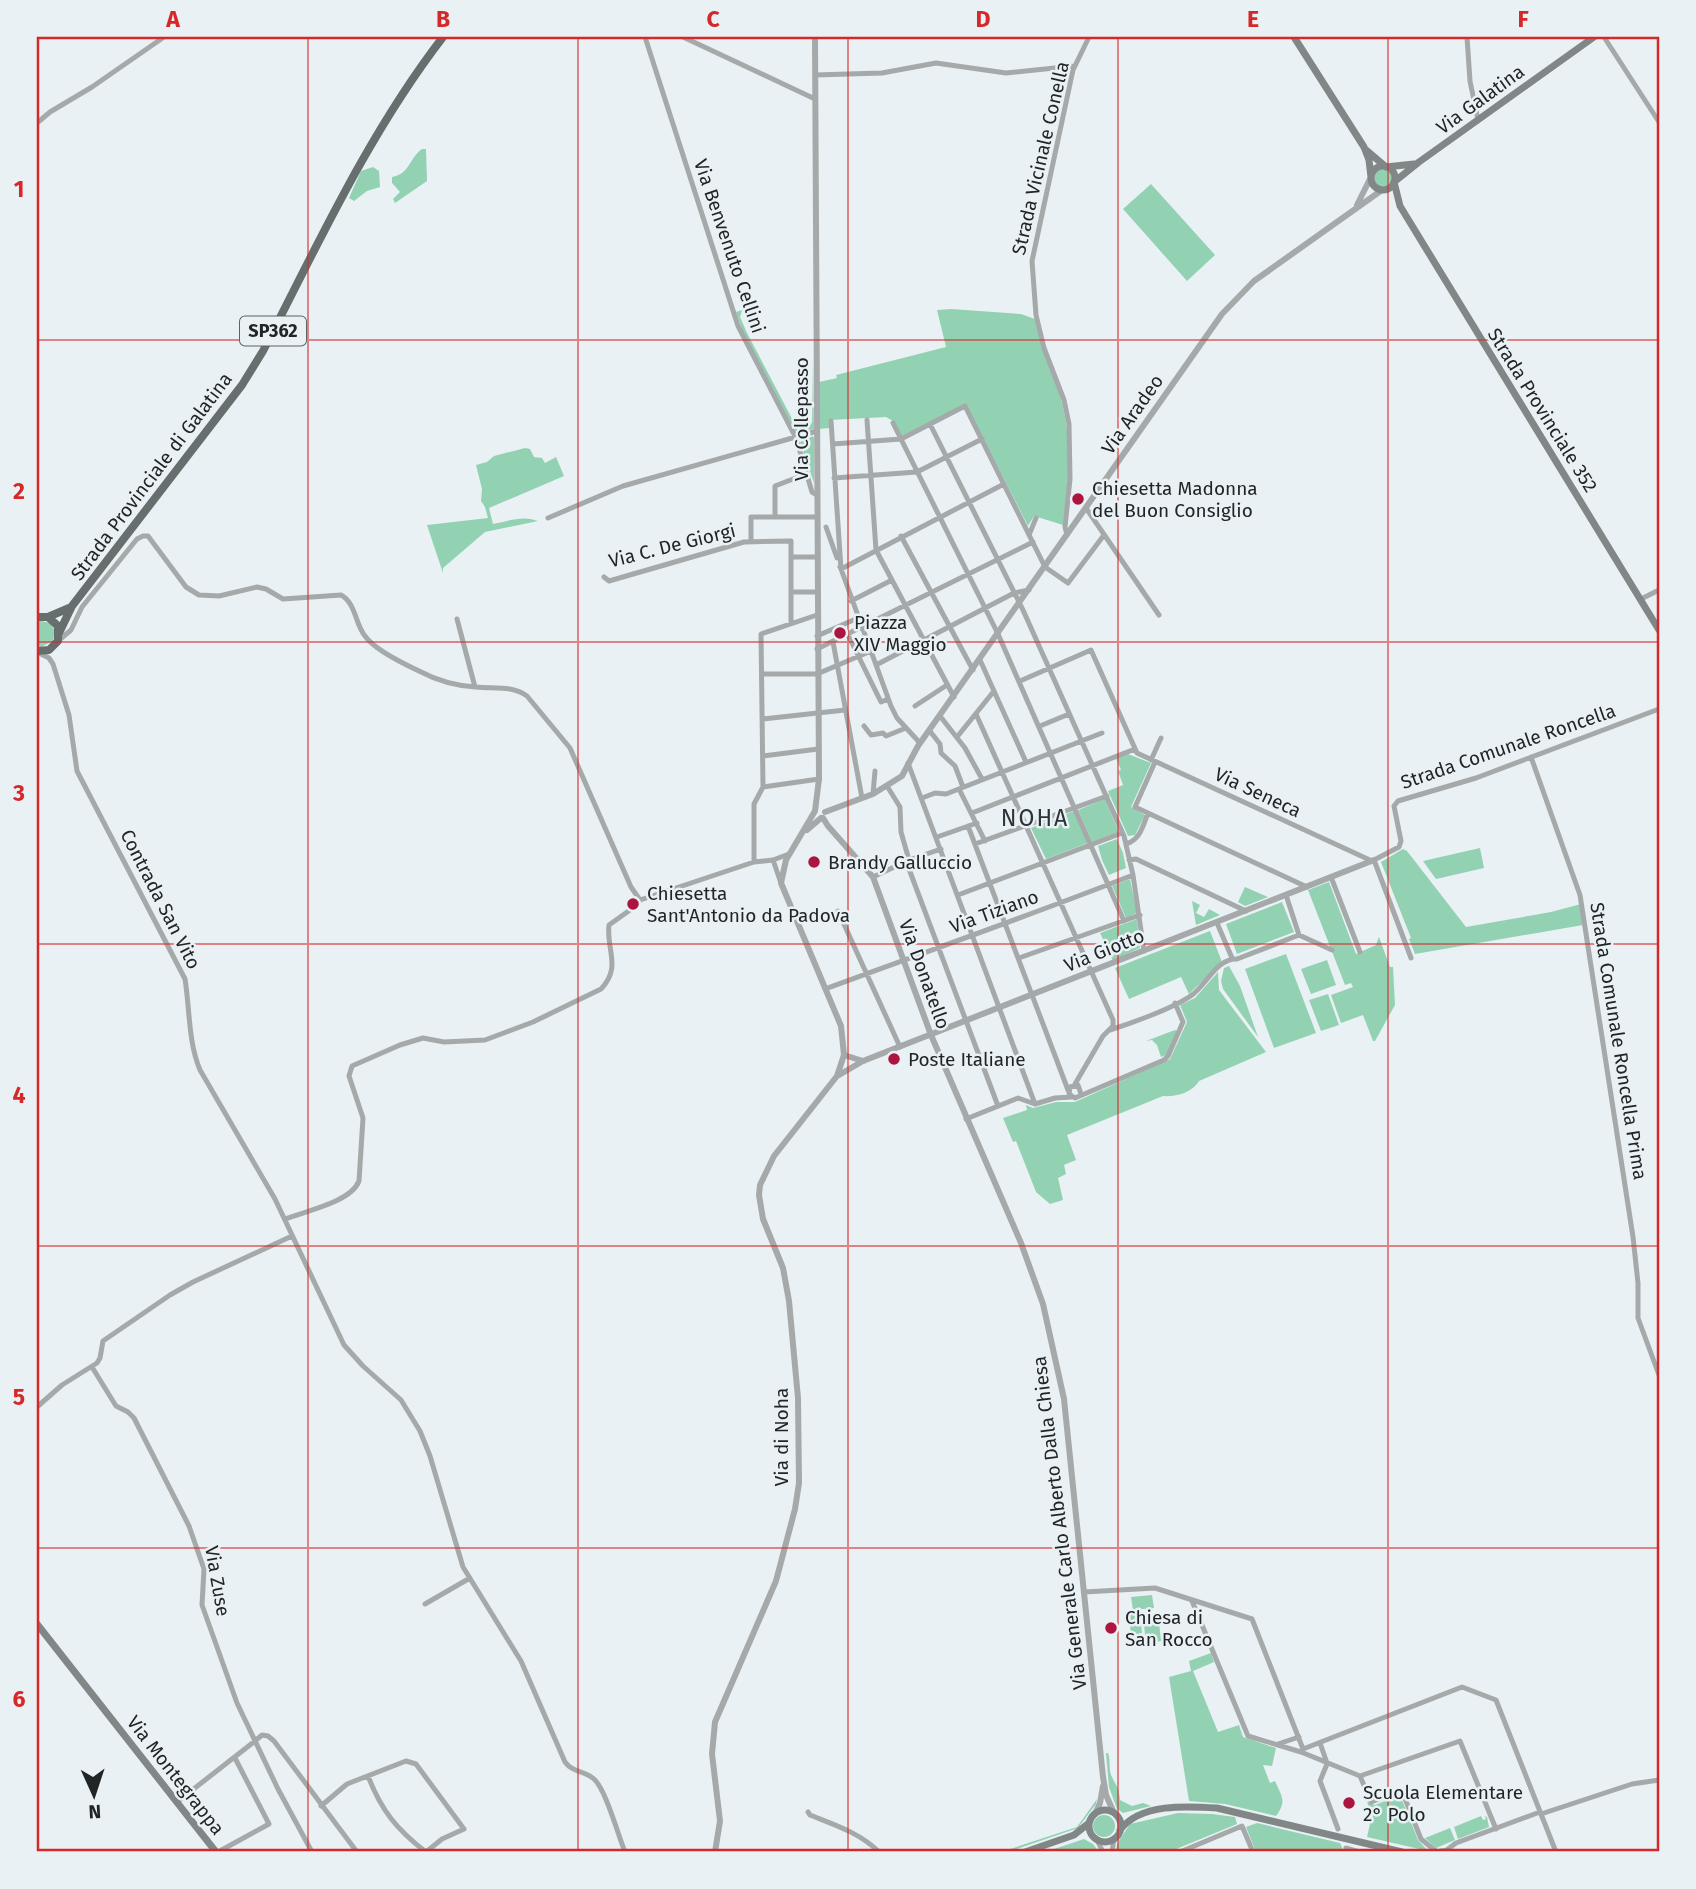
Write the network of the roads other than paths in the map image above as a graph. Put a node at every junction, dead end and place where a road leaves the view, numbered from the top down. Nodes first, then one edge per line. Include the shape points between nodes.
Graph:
1 (164, 37) edge
2 (443, 37) edge
3 (645, 37) edge
4 (683, 37) edge
5 (815, 37) edge
6 (1089, 37) edge
7 (1294, 37) edge
8 (1467, 37) edge
9 (1594, 37) edge
10 (1604, 37) edge
11 (1074, 66) junction
12 (815, 75) junction
13 (815, 99) junction
14 (1478, 120) junction
15 (1659, 122) edge
16 (37, 123) edge
17 (1364, 146) junction
18 (1419, 162) junction
19 (1386, 167) junction
20 (1371, 177) junction
21 (1394, 182) junction
22 (1382, 190) junction
23 (1400, 206) junction
24 (1353, 209) junction
25 (867, 420) dead end
26 (831, 421) dead end
27 (892, 423) dead end
28 (930, 424) junction
29 (817, 431) junction
30 (796, 438) junction
31 (901, 439) junction
32 (982, 439) junction
33 (868, 442) junction
34 (833, 444) junction
35 (947, 457) junction
36 (917, 472) junction
37 (806, 474) junction
38 (871, 475) junction
39 (834, 478) junction
40 (1004, 484) junction
41 (817, 495) junction
42 (969, 502) junction
43 (1086, 508) junction
44 (775, 517) junction
45 (816, 517) junction
46 (940, 517) junction
47 (548, 518) dead end
48 (1036, 518) dead end
49 (816, 527) junction
50 (826, 527) junction
51 (837, 527) junction
52 (1029, 535) junction
53 (1067, 535) junction
54 (1104, 535) junction
55 (901, 536) junction
56 (751, 541) junction
57 (1033, 542) junction
58 (876, 550) junction
59 (791, 557) junction
60 (817, 557) junction
61 (998, 558) junction
62 (1045, 567) junction
63 (841, 569) junction
64 (968, 573) junction
65 (604, 577) dead end
66 (892, 580) junction
67 (1028, 590) junction
68 (1659, 590) edge
69 (792, 592) junction
70 (817, 592) junction
71 (931, 592) junction
72 (1014, 593) junction
73 (1641, 599) junction
74 (851, 601) junction
75 (1019, 604) junction
76 (905, 605) junction
77 (72, 606) junction
78 (985, 608) junction
79 (37, 609) edge
80 (817, 615) junction
81 (1159, 615) dead end
82 (37, 617) edge
83 (48, 617) junction
84 (858, 618) junction
85 (457, 620) dead end
86 (792, 623) junction
87 (949, 627) junction
88 (862, 628) junction
89 (1659, 630) edge
90 (998, 634) junction
91 (848, 635) junction
92 (817, 636) junction
93 (57, 640) junction
94 (923, 640) junction
95 (833, 642) junction
96 (817, 649) junction
97 (37, 651) edge
98 (871, 651) junction
99 (859, 657) junction
100 (980, 660) junction
101 (53, 664) junction
102 (838, 665) junction
103 (876, 665) junction
104 (1050, 669) junction
105 (973, 670) junction
106 (762, 674) junction
107 (817, 674) junction
108 (1020, 681) junction
109 (947, 685) junction
110 (475, 687) junction
111 (994, 691) junction
112 (954, 697) junction
113 (888, 699) junction
114 (915, 706) dead end
115 (1659, 709) edge
116 (845, 710) junction
117 (817, 713) junction
118 (975, 713) junction
119 (1069, 714) junction
120 (940, 716) junction
121 (763, 719) junction
122 (864, 726) dead end
123 (1040, 726) junction
124 (906, 728) junction
125 (929, 730) junction
126 (1102, 733) dead end
127 (957, 737) junction
128 (1161, 738) dead end
129 (1082, 741) junction
130 (920, 743) junction
131 (1135, 749) junction
132 (818, 750) junction
133 (1051, 752) junction
134 (763, 756) junction
135 (1531, 757) junction
136 (1153, 761) junction
137 (908, 762) junction
138 (1026, 762) junction
139 (1093, 765) junction
140 (875, 771) dead end
141 (1002, 771) junction
142 (1062, 778) junction
143 (819, 779) junction
144 (982, 779) junction
145 (887, 786) junction
146 (763, 788) junction
147 (961, 788) junction
148 (873, 794) junction
149 (1013, 796) junction
150 (1107, 796) junction
151 (862, 798) junction
152 (922, 798) junction
153 (1075, 808) junction
154 (972, 813) junction
155 (1148, 813) junction
156 (821, 814) junction
157 (977, 823) junction
158 (968, 826) junction
159 (1028, 827) junction
160 (1122, 833) junction
161 (937, 837) junction
162 (985, 841) junction
163 (975, 844) junction
164 (1126, 844) junction
165 (1091, 845) junction
166 (941, 849) junction
167 (789, 854) junction
168 (773, 860) junction
169 (1129, 860) junction
170 (907, 861) junction
171 (1373, 861) junction
172 (754, 862) junction
173 (1044, 863) junction
174 (1133, 875) junction
175 (873, 877) junction
176 (1331, 877) junction
177 (781, 883) junction
178 (990, 883) junction
179 (1108, 884) junction
180 (1307, 887) junction
181 (958, 895) junction
182 (1286, 895) junction
183 (639, 900) junction
184 (1062, 903) junction
185 (838, 911) dead end
186 (1245, 911) junction
187 (1140, 915) junction
188 (1124, 921) junction
189 (1005, 922) junction
190 (1217, 923) junction
191 (973, 935) junction
192 (1299, 935) junction
193 (1078, 938) junction
194 (939, 947) junction
195 (1332, 950) dead end
196 (1144, 951) junction
197 (1360, 952) dead end
198 (1019, 958) junction
199 (1232, 958) junction
200 (1411, 958) dead end
201 (904, 960) junction
202 (1093, 971) junction
203 (867, 974) junction
204 (825, 989) junction
205 (1032, 996) junction
206 (1175, 1003) junction
207 (1001, 1008) junction
208 (966, 1022) junction
209 (1110, 1030) junction
210 (931, 1035) junction
211 (900, 1047) junction
212 (844, 1055) junction
213 (863, 1061) junction
214 (837, 1076) junction
215 (1075, 1084) junction
216 (1070, 1094) junction
217 (1081, 1094) junction
218 (1035, 1104) junction
219 (998, 1107) junction
220 (966, 1119) junction
221 (285, 1219) junction
222 (292, 1236) junction
223 (1030, 1268) joint
224 (92, 1367) junction
225 (1659, 1375) edge
226 (37, 1407) edge
227 (470, 1578) junction
228 (1084, 1592) junction
229 (1192, 1601) junction
230 (425, 1604) dead end
231 (37, 1624) edge
232 (1299, 1737) junction
233 (255, 1741) junction
234 (1320, 1743) junction
235 (1278, 1744) junction
236 (1302, 1750) junction
237 (234, 1758) junction
238 (1327, 1764) junction
239 (368, 1776) junction
240 (1360, 1776) junction
241 (1103, 1777) junction
242 (1659, 1780) edge
243 (177, 1802) junction
244 (321, 1805) junction
245 (808, 1812) dead end
246 (1146, 1813) junction
247 (1541, 1813) junction
248 (1094, 1814) junction
249 (1116, 1815) junction
250 (1089, 1823) junction
251 (1120, 1829) junction
252 (1338, 1829) dead end
253 (1496, 1829) junction
254 (1114, 1838) junction
255 (1063, 1839) junction
256 (1095, 1839) junction
257 (1461, 1842) junction
258 (1202, 1843) junction
259 (217, 1852) edge
260 (312, 1852) edge
261 (357, 1852) edge
262 (426, 1852) edge
263 (625, 1852) edge
264 (715, 1852) edge
265 (879, 1852) edge
266 (1025, 1852) edge
267 (1103, 1852) edge
268 (1112, 1852) edge
269 (1180, 1852) edge
270 (1205, 1852) edge
271 (1253, 1852) edge
272 (1348, 1852) edge
273 (1359, 1852) edge
274 (1403, 1852) edge
275 (1443, 1852) edge
276 (1455, 1852) edge
277 (1556, 1852) edge

1 - 16 street
2 - 77 main road, Strada Provinciale di Galatina / SP362 via 410,79 378,132 242,385
3 - 30 street, Via Benvenuto Cellini via 738,326
4 - 13 street
5 - 12 street, Via Collepasso
6 - 11 street, Strada Vicinale Conella
7 - 17 main road
8 - 14 street
9 - 14 main road, Via Galatina
10 - 15 street
11 - 12 street via 1006,73 944,63 882,73
11 - 53 street, Strada Vicinale Conella via 1032,261 1036,315 1069,424
12 - 13 street, Via Collepasso
13 - 29 street, Via Collepasso
14 - 18 main road, Via Galatina
17 - 19 main road
17 - 20 main road
18 - 19 main road, Via Galatina
18 - 21 main road, Via Galatina
19 - 20 main road via 1376,168
19 - 21 main road
20 - 22 main road via 1373,185
20 - 24 street, Via Aradeo
21 - 22 main road
21 - 23 main road, Strada Provinciale 352
22 - 23 main road, Strada Provinciale 352
22 - 24 street, Via Aradeo
23 - 73 main road, Strada Provinciale 352
24 - 43 street, Via Aradeo via 1237,296
25 - 33 street
26 - 34 street
27 - 31 street
28 - 31 street
28 - 32 street via 965,406
28 - 35 street
29 - 30 street
29 - 41 street, Via Collepasso
30 - 37 street, Via Benvenuto Cellini
30 - 47 street via 622,486
31 - 33 street
31 - 36 street
32 - 35 street
32 - 40 street
33 - 34 street
33 - 38 street
34 - 39 street
35 - 36 street
35 - 42 street
36 - 38 street
36 - 46 street
37 - 41 street, Via Benvenuto Cellini
37 - 44 street via 775,486
38 - 39 street
38 - 58 street
39 - 51 street
40 - 42 street
40 - 52 street
41 - 45 street, Via Collepasso
42 - 46 street
42 - 61 street
43 - 53 street, Via Aradeo
43 - 54 street
44 - 45 street
44 - 56 street via 751,517
45 - 49 street, Via Collepasso
46 - 55 street
46 - 64 street
48 - 52 street
49 - 50 street
49 - 60 street, Via Collepasso
50 - 51 street
50 - 63 street
51 - 63 street
52 - 57 street
53 - 62 street, Via Aradeo
54 - 62 street via 1068,583
54 - 81 street
55 - 58 street
55 - 71 street
56 - 59 street, Via C. De Giorgi via 791,541
56 - 65 street, Via C. De Giorgi via 609,581
57 - 61 street
57 - 62 street
58 - 63 street
58 - 66 street
59 - 60 street
59 - 69 street
60 - 70 street, Via Collepasso
61 - 64 street
61 - 72 street
62 - 67 street, Via Aradeo
63 - 74 street
64 - 71 street
64 - 78 street
66 - 74 street
66 - 76 street
67 - 72 street
67 - 75 street, Via Aradeo
68 - 73 street
69 - 70 street
69 - 86 street
70 - 80 street, Via Collepasso
71 - 76 street
71 - 87 street
72 - 75 street
72 - 78 street
73 - 89 main road, Strada Provinciale 352
74 - 84 street
75 - 90 street, Via Aradeo
75 - 104 street
76 - 88 street
76 - 94 street
77 - 83 main road, Strada Provinciale di Galatina / SP362
77 - 93 main road, Strada Provinciale di Galatina / SP362
78 - 87 street
78 - 90 street
79 - 83 street
80 - 86 street
80 - 92 street, Via Collepasso
82 - 83 main road, Strada Provinciale di Galatina / SP362
83 - 93 main road via 54,620
84 - 88 street
84 - 92 street
85 - 110 street
86 - 106 street via 761,634
87 - 94 street
87 - 105 street
88 - 91 street
88 - 98 street
90 - 100 street, Via Aradeo
90 - 108 street
91 - 95 street
91 - 99 street
92 - 96 street, Via Collepasso
93 - 97 main road via 48,650
93 - 101 street
93 - 110 street via 71,630 82,607 137,539 148,536 192,592 219,596 257,587 283,599 341,595 348,599 366,638 375,645 428,676
94 - 103 street
94 - 109 street
95 - 96 street
95 - 102 street
96 - 107 street, Via Collepasso
97 - 101 street
98 - 99 street
98 - 103 street
99 - 102 street
99 - 113 street via 881,702
100 - 105 street, Via Aradeo
100 - 111 street
101 - 221 street, Contrada San Vito via 69,715 77,771 185,979 192,1051
102 - 107 street
102 - 116 street
103 - 113 street
104 - 108 street
104 - 119 street
104 - 131 street via 1091,650
105 - 112 street, Via Aradeo
106 - 107 street
106 - 121 street
107 - 117 street, Via Collepasso
108 - 123 street
109 - 112 street
109 - 114 street
110 - 183 street via 519,690 562,735
111 - 118 street
111 - 138 street
112 - 120 street, Via Aradeo
113 - 124 street
115 - 135 street, Strada Comunale Roncella
116 - 117 street
116 - 151 street
117 - 121 street
117 - 132 street, Via Collepasso
118 - 127 street
118 - 141 street
119 - 123 street
119 - 129 street
120 - 125 street, Via Aradeo
120 - 127 street
121 - 134 street
122 - 124 street via 871,735 886,736
123 - 133 street
124 - 130 street
125 - 130 street, Via Aradeo
125 - 147 street via 940,744 940,753 954,766
126 - 129 street
127 - 144 street
128 - 136 street
129 - 133 street
129 - 139 street
130 - 137 street, Via Aradeo
131 - 136 street, Via Seneca
131 - 139 street
132 - 134 street
132 - 143 street, Via Collepasso
133 - 138 street
133 - 142 street
134 - 146 street
135 - 171 street, Strada Comunale Roncella via 1398,801 1394,806 1399,847
135 - 225 street, Strada Comunale Roncella Prima via 1582,904 1633,1237 1638,1318
136 - 155 street via 1135,807
136 - 171 street, Via Seneca
137 - 145 street, Via Aradeo via 902,776
137 - 152 street
138 - 141 street
139 - 142 street
139 - 150 street
140 - 148 street
141 - 144 street
141 - 149 street
142 - 149 street
142 - 153 street
143 - 146 street
143 - 156 street, Via Collepasso
144 - 147 street
145 - 148 street
145 - 170 street via 900,807
146 - 172 street via 754,804
147 - 152 street
147 - 154 street
148 - 151 street
149 - 154 street
149 - 159 street
150 - 153 street
150 - 160 street
151 - 156 street
152 - 161 street
153 - 159 street
153 - 165 street
154 - 157 street
155 - 164 street via 1138,837
155 - 180 street
156 - 167 street, Via Collepasso
156 - 175 street, Via Donatello
157 - 158 street
157 - 162 street
158 - 161 street
158 - 163 street
159 - 162 street
159 - 173 street
160 - 164 street
160 - 165 street
161 - 166 street
162 - 163 street
163 - 178 street
164 - 169 street
165 - 173 street
165 - 179 street
166 - 170 street
166 - 181 street
167 - 168 street
167 - 177 street, Via Collepasso
168 - 172 street
168 - 177 street
169 - 174 street
169 - 186 street via 1136,859
170 - 175 street
170 - 194 street
171 - 176 street, Via Giotto
171 - 200 street
172 - 183 street
173 - 178 street
173 - 184 street
174 - 179 street, Via Tiziano
174 - 187 street
175 - 201 street, Via Donatello
176 - 180 street, Via Giotto
176 - 197 street
177 - 204 street
178 - 181 street
178 - 189 street
179 - 184 street, Via Tiziano
179 - 188 street
180 - 182 street, Via Giotto
181 - 191 street
182 - 186 street, Via Giotto
182 - 192 street
183 - 221 street via 609,925 613,964 609,981 601,989 485,1040 423,1038 352,1066 349,1076 363,1118 357,1188 345,1197
184 - 189 street, Via Tiziano
184 - 193 street
185 - 203 street
186 - 190 street, Via Giotto
187 - 188 street
187 - 196 street
188 - 193 street
189 - 191 street, Via Tiziano
189 - 198 street
190 - 196 street, Via Giotto
190 - 199 street
191 - 194 street, Via Tiziano
191 - 207 street
192 - 195 street
192 - 199 street
193 - 198 street
193 - 202 street
194 - 201 street, Via Tiziano
194 - 208 street
196 - 202 street, Via Giotto
198 - 205 street
199 - 206 street via 1192,995
201 - 203 street, Via Tiziano
201 - 210 street, Via Donatello
202 - 205 street, Via Giotto
202 - 209 street via 1113,1020
203 - 204 street, Via Tiziano
203 - 211 street
204 - 212 street via 842,1026
205 - 207 street, Via Giotto
205 - 216 street
206 - 209 street
206 - 217 street via 1183,1022 1164,1060
207 - 208 street, Via Giotto
207 - 218 street
208 - 210 street, Via Giotto
208 - 219 street
209 - 215 street
210 - 211 street, Via Giotto
210 - 220 street, Via Donatello
211 - 213 street, Via Giotto
212 - 213 street
212 - 214 street
213 - 214 street, Via Giotto
214 - 264 street, Via di Noha via 775,1156 760,1185 763,1219 787,1284 798,1398 799,1483 776,1581 713,1730 720,1821
215 - 216 street
215 - 217 street via 1081,1087
216 - 217 street via 1075,1098
216 - 218 street
218 - 219 street via 1018,1098
219 - 220 street
220 - 223 street, Via Donatello
221 - 222 street, Contrada San Vito
222 - 224 street via 162,1300 103,1341 100,1358
222 - 227 street, Contrada San Vito via 344,1345 401,1400 420,1431 459,1559
223 - 228 street, Via Generale Carlo Alberto Dalla Chiesa via 1060,1373
224 - 226 street
224 - 233 street, Via Zuse via 116,1406 134,1418 190,1526 204,1569 202,1605
227 - 230 street
227 - 263 street, Contrada San Vito via 521,1661 565,1762 572,1770 592,1777 601,1789
228 - 229 street via 1150,1587
228 - 241 street, Via Generale Carlo Alberto Dalla Chiesa
229 - 232 street via 1252,1619
229 - 235 street via 1248,1736
231 - 243 main road, Via Montegrappa
232 - 235 street
232 - 236 street
233 - 237 street
233 - 244 street via 262,1735 274,1741
233 - 260 street, Via Zuse
234 - 236 street
234 - 238 street
234 - 247 street via 1462,1687 1496,1700
235 - 236 street
236 - 238 street
237 - 243 street
237 - 259 street via 269,1824
238 - 240 street
238 - 252 street via 1320,1781
239 - 244 street via 347,1784
239 - 262 street via 378,1801 402,1834
239 - 262 street via 406,1761 416,1764 463,1826 462,1832 442,1839
240 - 253 street via 1460,1741
240 - 275 street via 1371,1802 1402,1791 1421,1839
241 - 248 street
241 - 249 street
242 - 247 street
243 - 259 main road, Via Montegrappa
244 - 261 street
245 - 265 street via 849,1830
246 - 249 main road
246 - 251 main road
246 - 274 main road via 1180,1807 1223,1809
247 - 253 street
247 - 277 street
248 - 249 main road via 1106,1810
248 - 250 main road
249 - 251 main road
250 - 255 main road
250 - 256 main road
251 - 254 main road
253 - 257 street
254 - 256 main road via 1106,1842
254 - 268 street
255 - 256 main road via 1083,1835
255 - 266 main road
256 - 267 street
257 - 275 street
257 - 276 street
258 - 269 street
258 - 270 street
258 - 271 street via 1242,1826
272 - 273 street via 1346,1848

